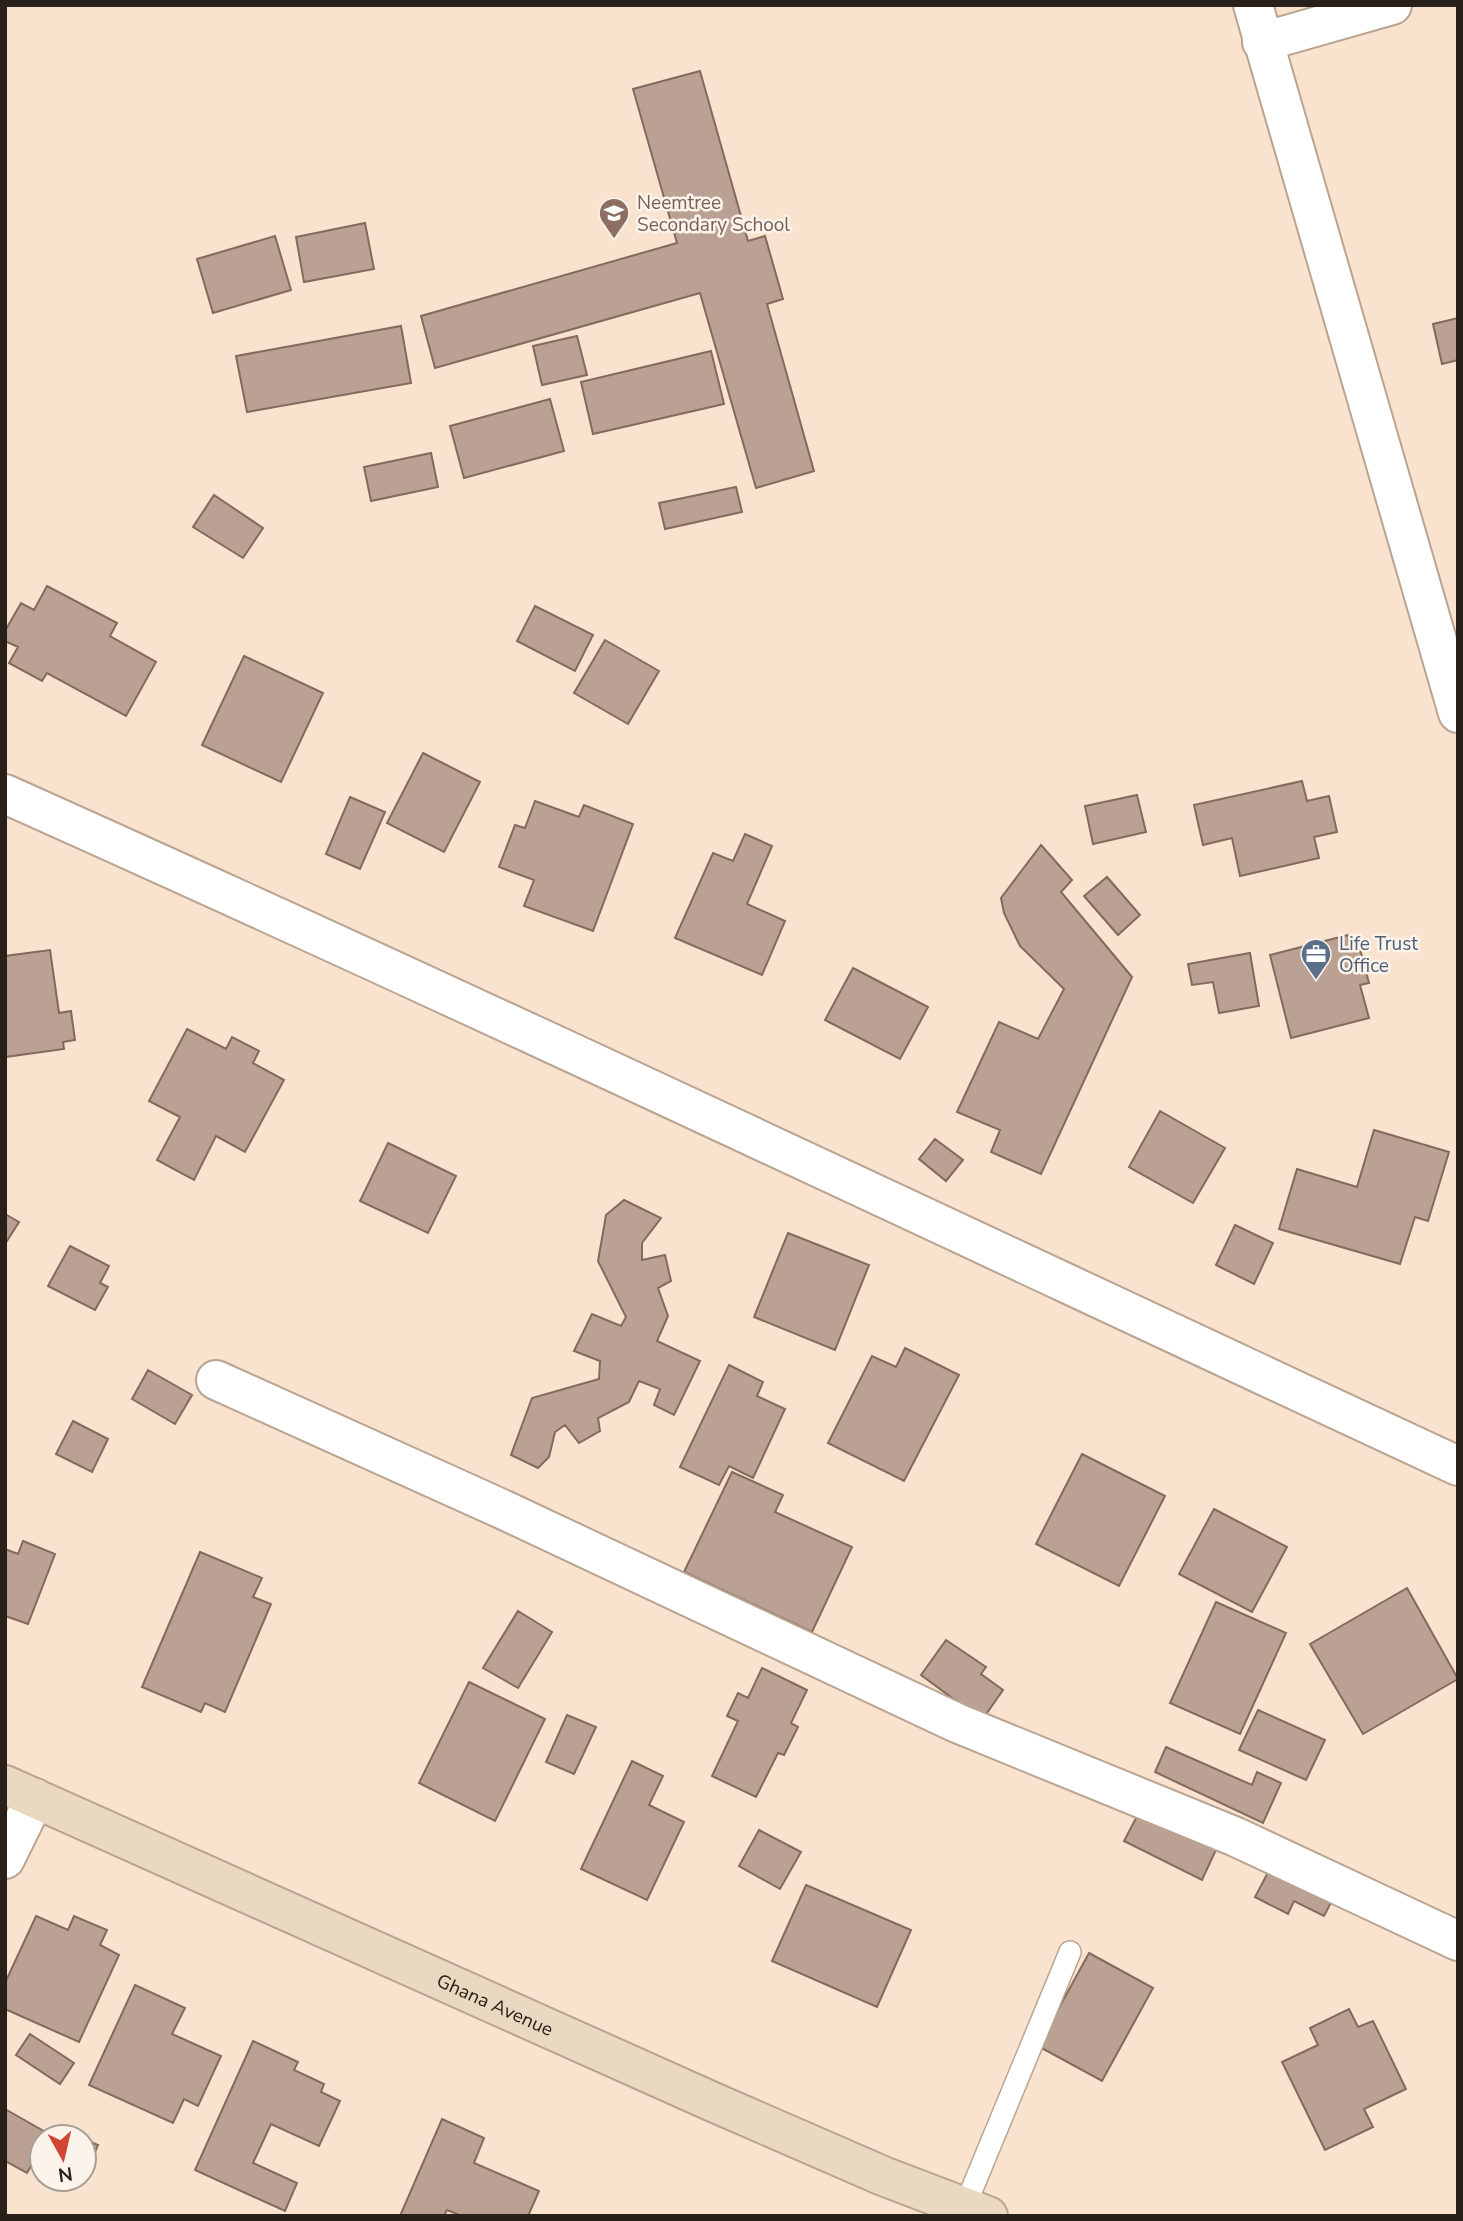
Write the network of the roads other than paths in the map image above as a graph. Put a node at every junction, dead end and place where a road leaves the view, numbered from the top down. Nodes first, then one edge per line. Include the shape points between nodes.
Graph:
1 (1253, 5) edge
2 (1392, 5) edge
3 (1262, 42) junction
4 (1458, 713) edge
5 (5, 794) edge
6 (216, 1380) dead end
7 (1458, 1466) edge
8 (20, 1791) edge
9 (5, 1859) edge
10 (1458, 1941) edge
11 (1070, 1952) dead end
12 (976, 2211) edge

1 - 3 street
2 - 3 street
3 - 4 street
5 - 7 street via 374,959
6 - 10 street via 957,1723 1236,1837
8 - 9 street
8 - 12 main road, Ghana Avenue via 713,2102
11 - 12 lane

